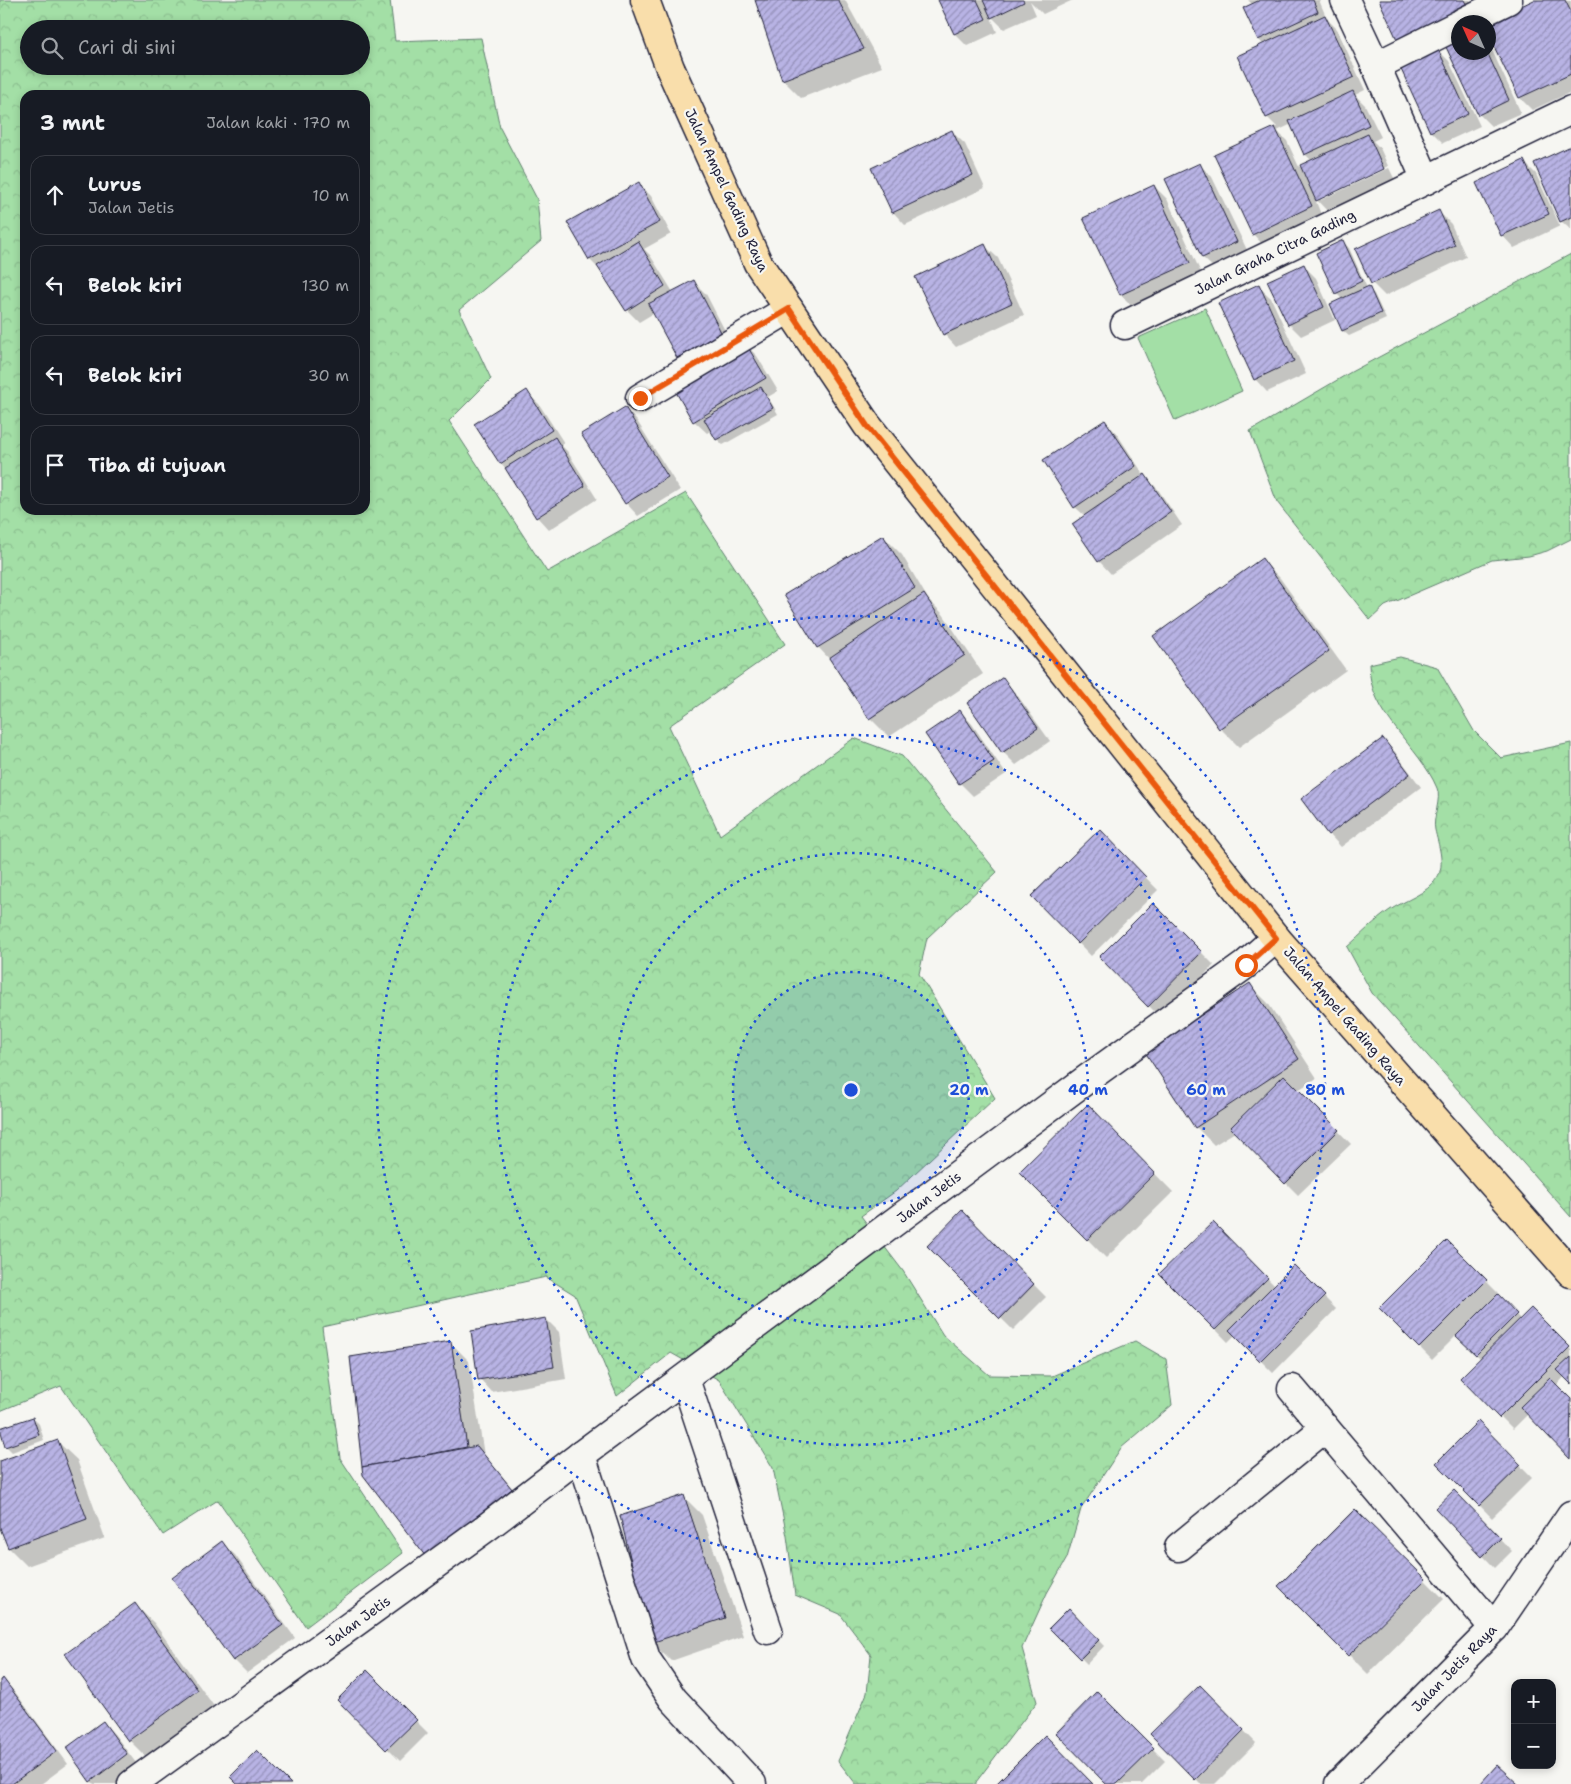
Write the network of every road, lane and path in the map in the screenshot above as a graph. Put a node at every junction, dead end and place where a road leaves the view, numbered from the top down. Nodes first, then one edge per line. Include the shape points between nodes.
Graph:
1 (645, 0) edge
2 (1345, 0) edge
3 (1508, 0) edge
4 (1477, 15) edge
5 (1451, 28) edge
6 (1376, 66) junction
7 (1571, 110) edge
8 (1426, 180) junction
9 (789, 309) junction
10 (1125, 325) dead end
11 (640, 398) dead end
12 (1276, 938) junction
13 (1571, 1273) edge
14 (685, 1379) junction
15 (1292, 1389) dead end
16 (1325, 1428) junction
17 (581, 1455) junction
18 (1571, 1515) edge
19 (1179, 1547) dead end
20 (1494, 1628) junction
21 (768, 1630) dead end
22 (132, 1784) edge
23 (752, 1784) edge
24 (1339, 1784) edge

1 - 9 main road, Jalan Ampel Gading Raya via 670,68 758,263
2 - 6 street
3 - 4 street
5 - 6 street
6 - 8 street
7 - 8 street, Jalan Graha Citra Gading
8 - 10 street, Jalan Graha Citra Gading
9 - 11 street
9 - 12 main road, Jalan Ampel Gading Raya via 867,426
12 - 13 main road, Jalan Ampel Gading Raya
12 - 14 street, Jalan Jetis via 1246,965 1087,1079
14 - 17 street, Jalan Jetis
14 - 21 street
15 - 16 street
16 - 19 street
16 - 20 street
17 - 22 street, Jalan Jetis via 479,1533
17 - 23 street via 646,1659 673,1699
18 - 20 street, Jalan Jetis Raya
20 - 24 street, Jalan Jetis Raya

